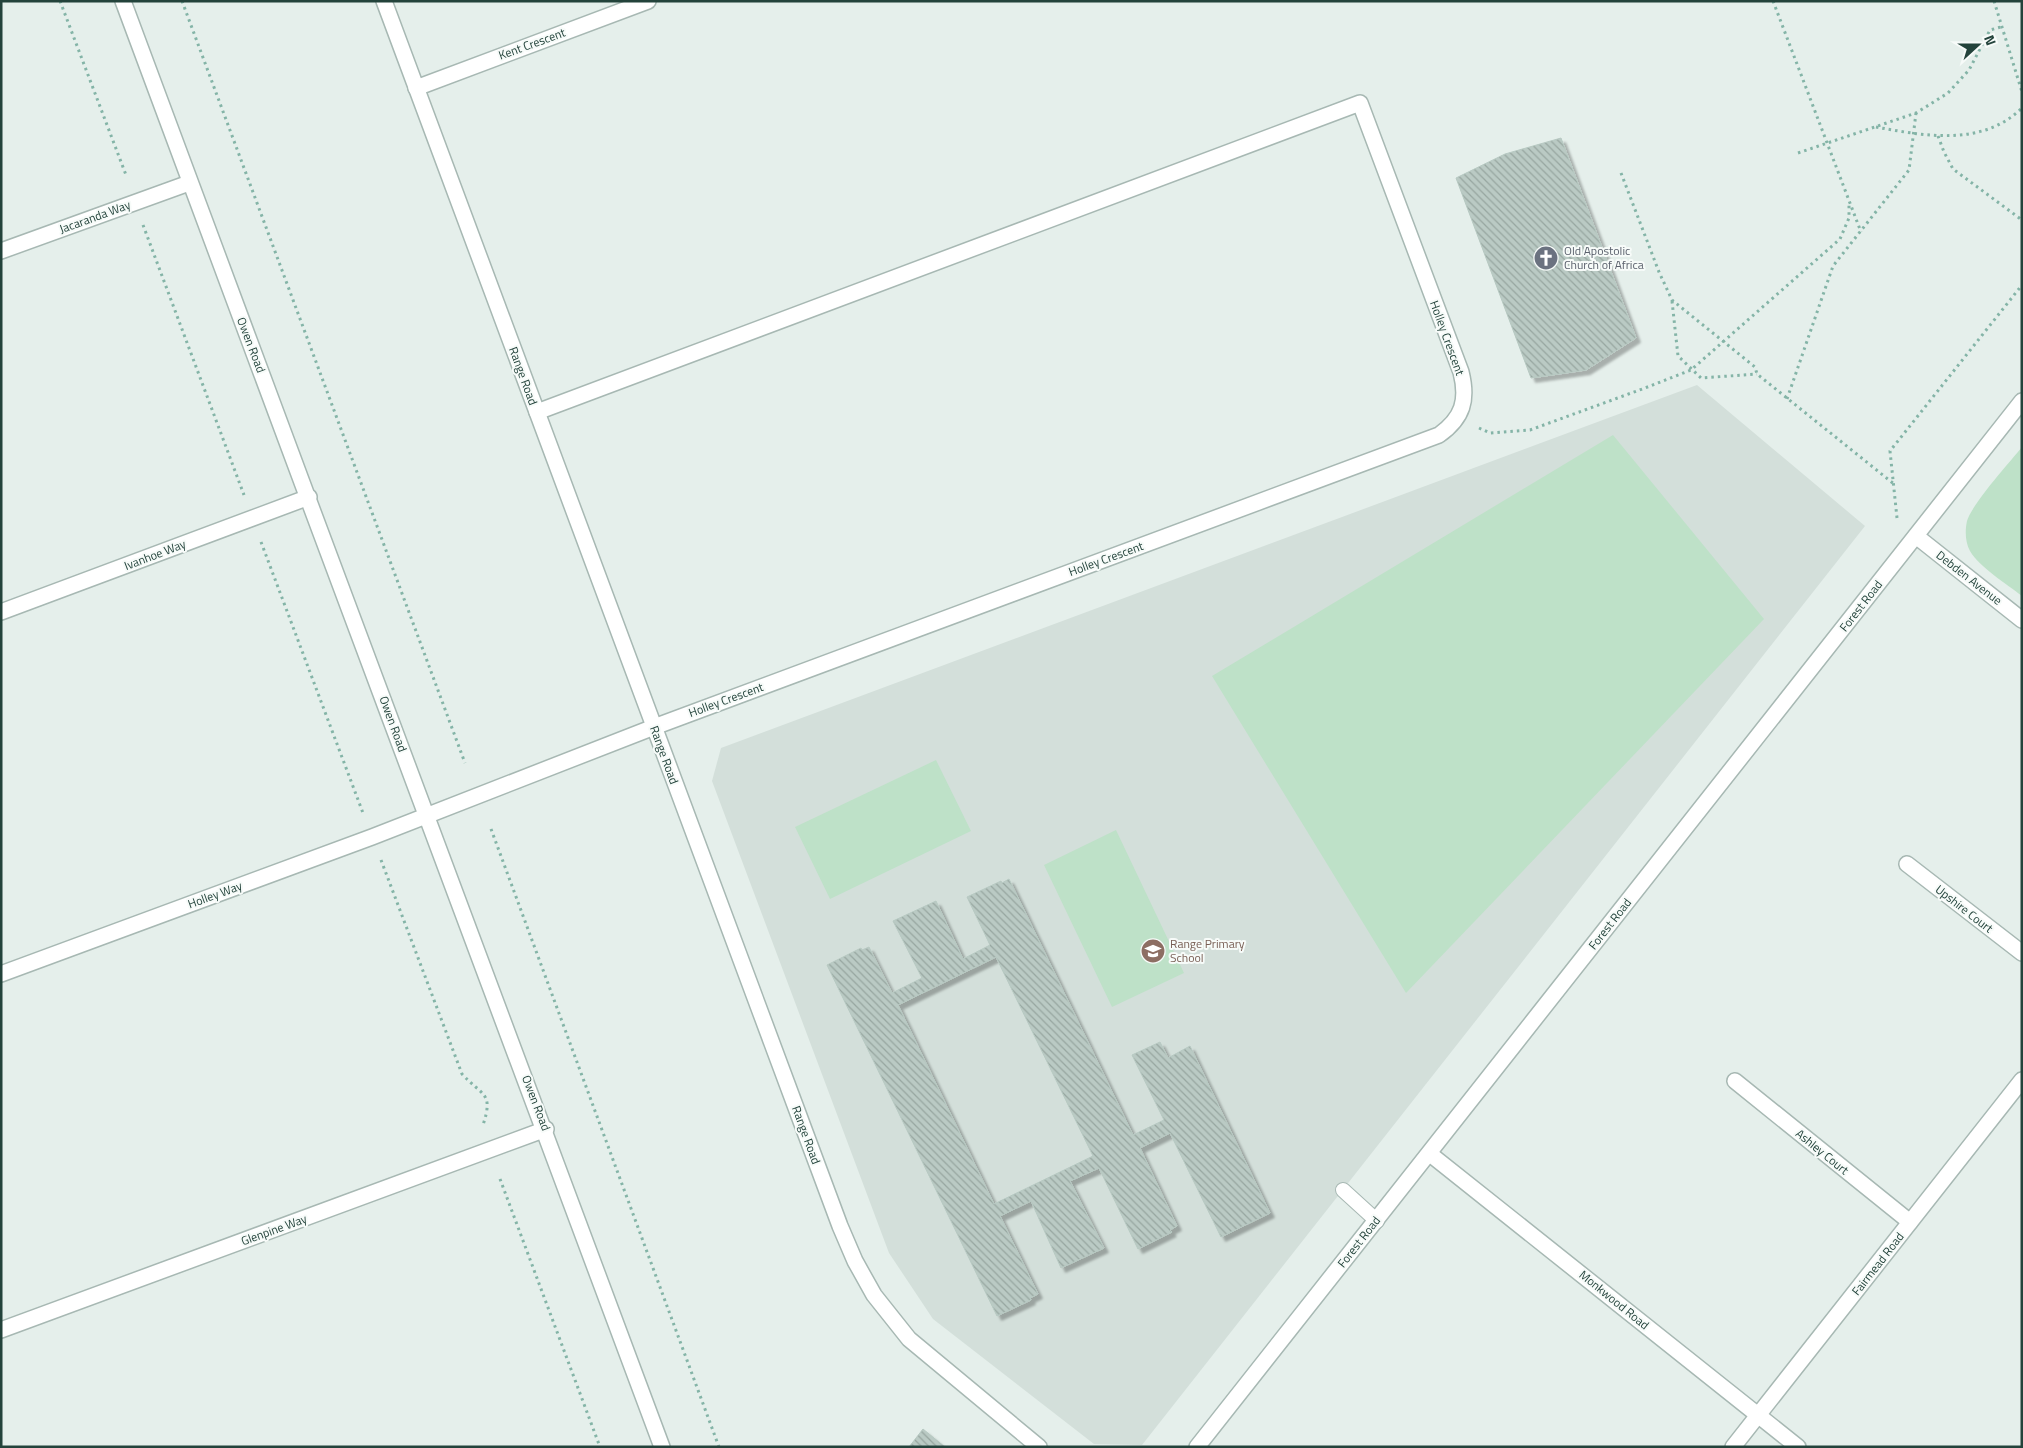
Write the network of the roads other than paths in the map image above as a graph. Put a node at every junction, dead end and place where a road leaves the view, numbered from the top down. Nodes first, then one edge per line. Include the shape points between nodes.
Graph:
1 (123, 1) edge
2 (384, 1) edge
3 (648, 1) edge
4 (416, 88) junction
5 (189, 183) junction
6 (1, 252) edge
7 (2022, 401) edge
8 (537, 412) junction
9 (309, 497) junction
10 (1916, 536) junction
11 (1, 612) edge
12 (2022, 620) edge
13 (654, 727) junction
14 (427, 816) junction
15 (1907, 864) dead end
16 (2022, 953) edge
17 (1, 974) edge
18 (2022, 1080) edge
19 (1735, 1081) dead end
20 (546, 1129) junction
21 (1430, 1154) junction
22 (1343, 1190) dead end
23 (1377, 1221) junction
24 (1910, 1222) junction
25 (1, 1330) edge
26 (1758, 1415) junction
27 (662, 1447) edge
28 (1039, 1447) edge
29 (1197, 1447) edge
30 (1733, 1447) edge
31 (1798, 1447) edge

1 - 5 street, Owen Road
2 - 4 street, Range Road
3 - 4 street, Kent Crescent
4 - 8 street, Range Road
5 - 6 street, Jacaranda Way
5 - 9 street, Owen Road
7 - 10 street, Forest Road
8 - 13 street, Range Road
8 - 13 street, Holley Crescent via 1360,103 1460,372 1464,402 1450,428 1439,435
9 - 11 street, Ivanhoe Way
9 - 14 street, Owen Road
10 - 12 street, Debden Avenue
10 - 21 street, Forest Road
13 - 14 street, Holley Crescent
13 - 28 street, Range Road via 855,1262 874,1295 909,1339
14 - 17 street, Holley Way
14 - 20 street, Owen Road
15 - 16 street, Upshire Court
18 - 24 street, Fairmead Road
19 - 24 street, Ashley Court
20 - 25 street, Glenpine Way
20 - 27 street, Owen Road
21 - 23 street, Forest Road
21 - 26 street, Monkwood Road
22 - 23 lane
23 - 29 street, Forest Road
24 - 26 street, Fairmead Road
26 - 30 street, Fairmead Road
26 - 31 street, Monkwood Road

